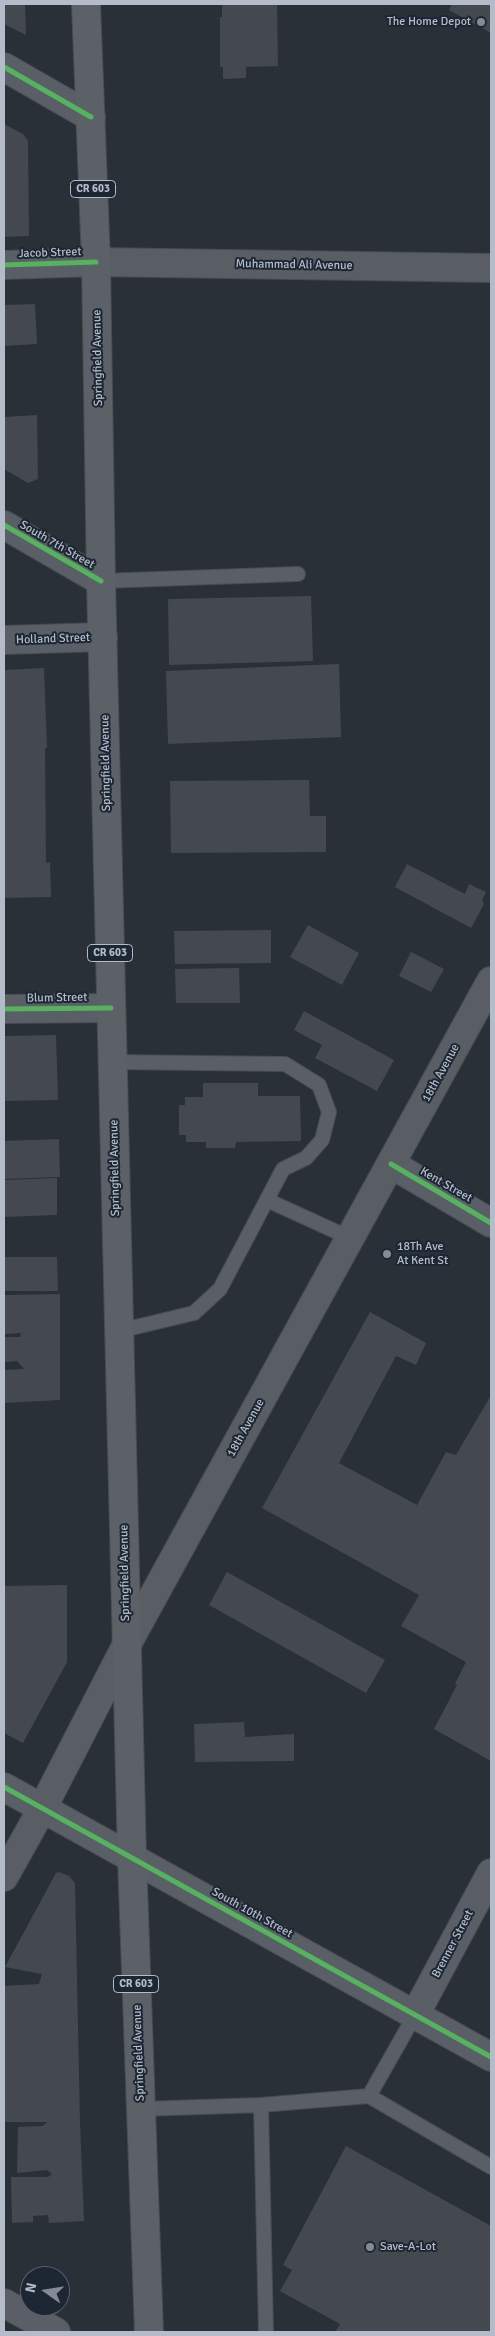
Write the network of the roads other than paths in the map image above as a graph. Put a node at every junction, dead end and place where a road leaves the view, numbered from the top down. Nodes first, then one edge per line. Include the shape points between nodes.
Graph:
1 (86, 4) edge
2 (4, 67) edge
3 (91, 117) junction
4 (96, 262) junction
5 (4, 265) edge
6 (491, 268) edge
7 (4, 525) edge
8 (298, 574) dead end
9 (101, 581) junction
10 (103, 638) junction
11 (4, 640) edge
12 (491, 981) edge
13 (111, 1008) junction
14 (4, 1009) edge
15 (112, 1062) junction
16 (390, 1164) junction
17 (267, 1200) junction
18 (491, 1223) edge
19 (350, 1238) junction
20 (119, 1331) junction
21 (127, 1644) junction
22 (4, 1787) edge
23 (42, 1809) junction
24 (132, 1858) junction
25 (491, 1873) edge
26 (4, 1877) edge
27 (415, 2015) junction
28 (491, 2057) edge
29 (369, 2096) junction
30 (261, 2105) junction
31 (141, 2109) junction
32 (491, 2167) edge
33 (4, 2303) edge
34 (56, 2332) edge
35 (149, 2332) edge
36 (266, 2332) edge

1 - 3 main road, Springfield Avenue / CR 603
2 - 3 street
3 - 4 main road, Springfield Avenue / CR 603
4 - 5 street, Jacob Street
4 - 6 main road, Muhammad Ali Avenue
4 - 9 main road, Springfield Avenue / CR 603
7 - 9 street, South 7th Street
8 - 9 lane
9 - 10 main road, Springfield Avenue / CR 603
10 - 11 street, Holland Street
10 - 13 main road, Springfield Avenue / CR 603
12 - 16 main road, 18th Avenue
13 - 14 street, Blum Street
13 - 15 main road, Springfield Avenue / CR 603
15 - 17 lane via 285,1064 319,1085 329,1112 322,1140 306,1158 283,1169
15 - 20 main road, Springfield Avenue / CR 603
16 - 18 street, Kent Street
16 - 19 main road, 18th Avenue
17 - 19 lane
17 - 20 lane via 220,1290 194,1313
19 - 21 main road, 18th Avenue
20 - 21 main road, Springfield Avenue / CR 603
21 - 23 main road, 18th Avenue
21 - 24 main road, Springfield Avenue / CR 603
22 - 23 street, South 10th Street
23 - 24 street, South 10th Street
23 - 26 main road, 18th Avenue
24 - 27 street, South 10th Street
24 - 31 main road, Springfield Avenue / CR 603
25 - 27 street, Brenner Street
27 - 28 street, South 10th Street
27 - 29 lane
29 - 30 lane
29 - 32 lane
30 - 31 lane
30 - 36 lane
31 - 35 main road, Springfield Avenue / CR 603
33 - 34 street

